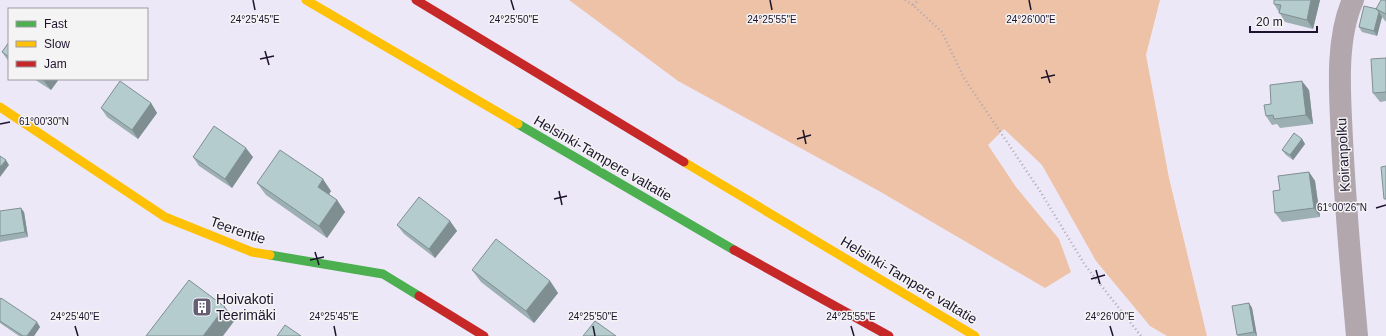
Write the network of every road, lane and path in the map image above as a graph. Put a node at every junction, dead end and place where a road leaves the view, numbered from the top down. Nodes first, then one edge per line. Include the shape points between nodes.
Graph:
1 (306, 0) edge
2 (416, 0) edge
3 (905, 0) edge
4 (919, 0) edge
5 (1353, 0) edge
6 (913, 6) junction
7 (0, 107) edge
8 (484, 336) edge
9 (889, 336) edge
10 (976, 336) edge
11 (1141, 336) edge
12 (1357, 336) edge

1 - 9 main road, Helsinki-Tampere valtatie via 724,245
2 - 10 main road, Helsinki-Tampere valtatie
3 - 6 path
4 - 6 path
5 - 12 street, Koiranpolku via 1342,42 1340,107
6 - 11 path via 942,32 964,78 1040,191 1085,265
7 - 8 main road, Teerentie via 165,217 252,252 382,274

